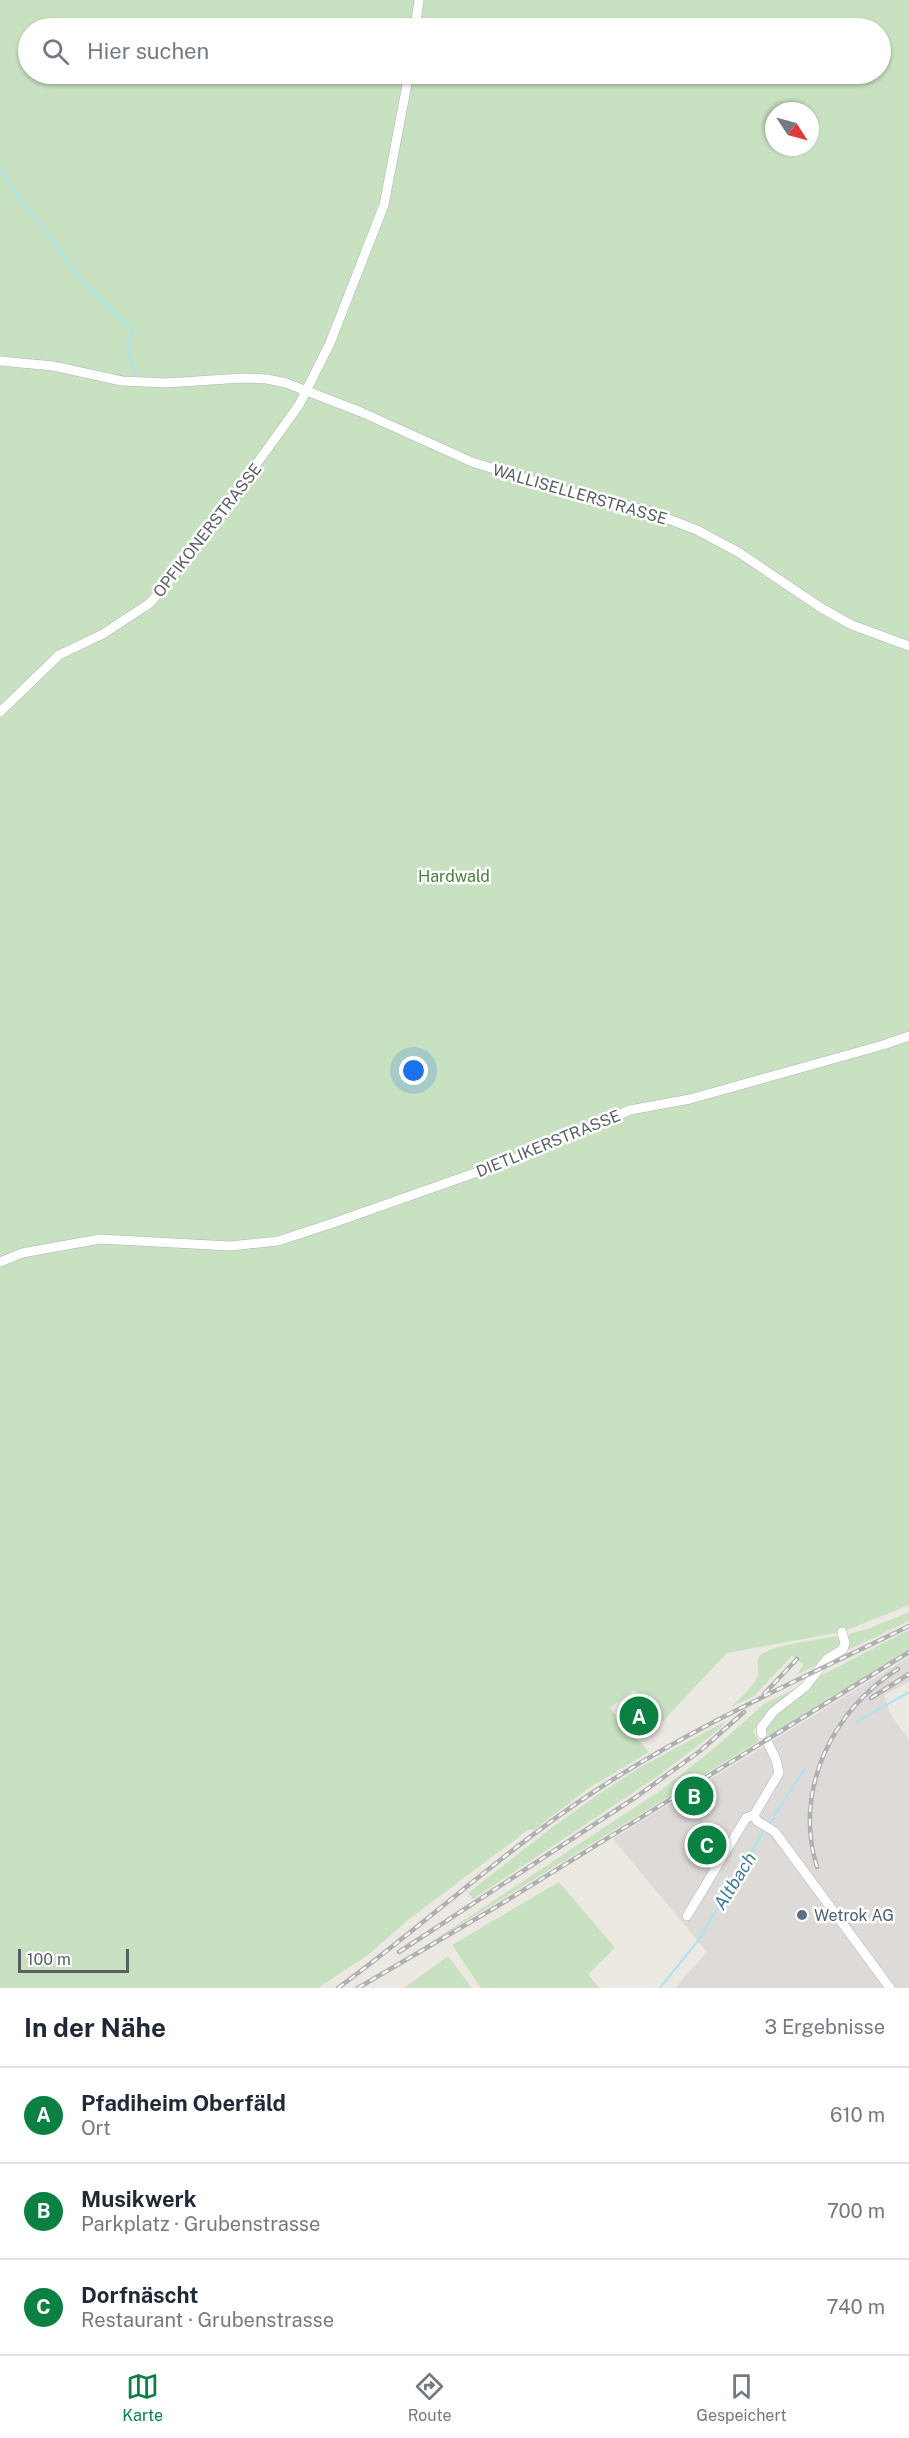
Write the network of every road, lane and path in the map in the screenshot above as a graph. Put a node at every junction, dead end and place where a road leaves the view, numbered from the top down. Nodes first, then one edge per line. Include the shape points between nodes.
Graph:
1 (419, 0) edge
2 (416, 18) edge
3 (407, 84) edge
4 (0, 361) edge
5 (307, 391) junction
6 (909, 646) edge
7 (0, 712) edge
8 (909, 1036) edge
9 (0, 1262) edge
10 (842, 1632) dead end
11 (762, 1734) dead end
12 (768, 1743) dead end
13 (757, 1819) junction
14 (687, 1917) dead end
15 (890, 1988) edge

1 - 2 street
3 - 5 street, OPFIKONERSTRASSE via 384,206
4 - 5 street, WALLISELLERSTRASSE via 53,366 122,381 267,379
5 - 6 street, WALLISELLERSTRASSE via 472,462 645,510 698,530 822,609
5 - 7 street, OPFIKONERSTRASSE via 257,467 150,603 103,634 58,655
8 - 9 street, DIETLIKERSTRASSE via 690,1099 630,1110 520,1157 278,1241 230,1246 100,1239 22,1252
10 - 11 street via 843,1649 827,1659 803,1689 770,1715 761,1728
12 - 13 street via 779,1773
13 - 14 street via 746,1818
13 - 15 street via 772,1830

